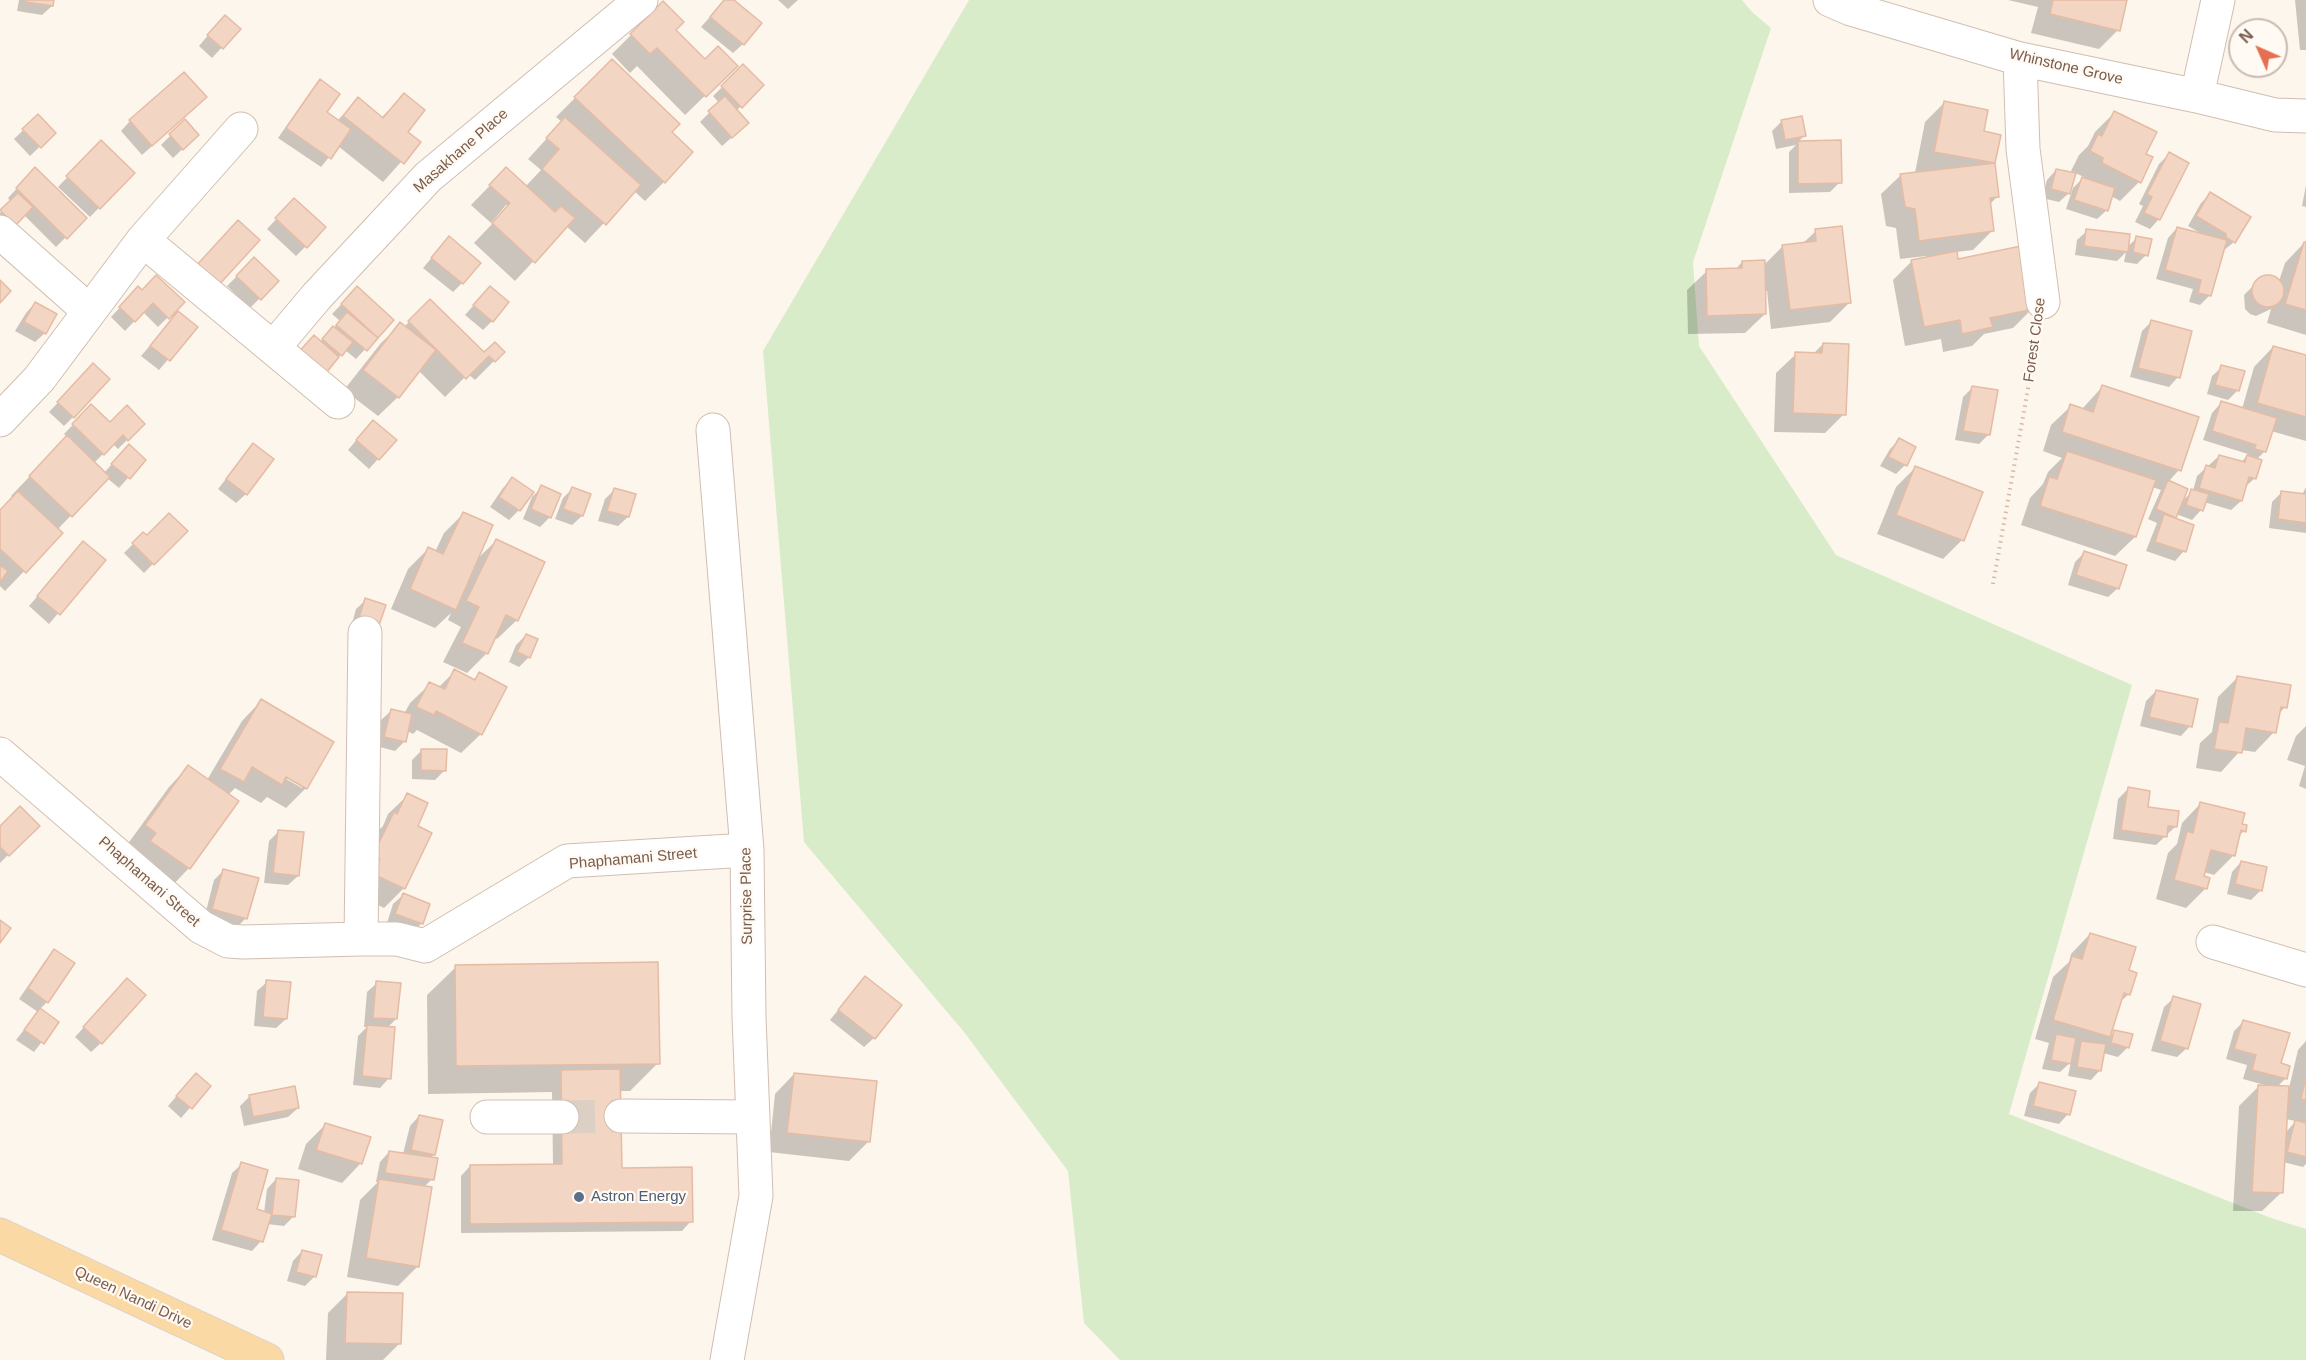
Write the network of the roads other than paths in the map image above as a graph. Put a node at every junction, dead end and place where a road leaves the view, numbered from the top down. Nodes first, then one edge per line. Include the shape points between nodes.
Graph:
1 (641, 0) edge
2 (2218, 0) edge
3 (1846, 3) edge
4 (2020, 58) junction
5 (2197, 96) junction
6 (2306, 116) edge
7 (241, 129) dead end
8 (0, 232) edge
9 (143, 240) junction
10 (2043, 302) road end
11 (89, 310) junction
12 (274, 347) junction
13 (338, 402) dead end
14 (0, 420) edge
15 (713, 430) dead end
16 (365, 633) dead end
17 (0, 754) edge
18 (747, 850) junction
19 (361, 939) junction
20 (2213, 942) dead end
21 (2306, 970) edge
22 (621, 1116) tunnel mouth
23 (487, 1117) dead end
24 (562, 1117) tunnel mouth
25 (753, 1117) junction
26 (0, 1235) edge
27 (267, 1360) edge
28 (727, 1360) edge

1 - 12 street, Masakhane Place via 428,177
2 - 5 street
3 - 4 street, Whinstone Grove
4 - 5 street, Whinstone Grove
4 - 10 street, Forest Close via 2023,149
5 - 6 street, Whinstone Grove via 2275,115
7 - 9 street
8 - 11 street
9 - 11 street
9 - 12 street
11 - 14 street via 39,379
12 - 13 street
15 - 18 street, Surprise Place
16 - 19 street
17 - 19 street, Phaphamani Street via 216,936 243,942
18 - 19 street, Phaphamani Street via 567,861 425,946 397,939
18 - 25 street, Surprise Place
20 - 21 street
22 - 25 street
23 - 24 street
25 - 28 street, Surprise Place via 756,1196
26 - 27 main road, Queen Nandi Drive

